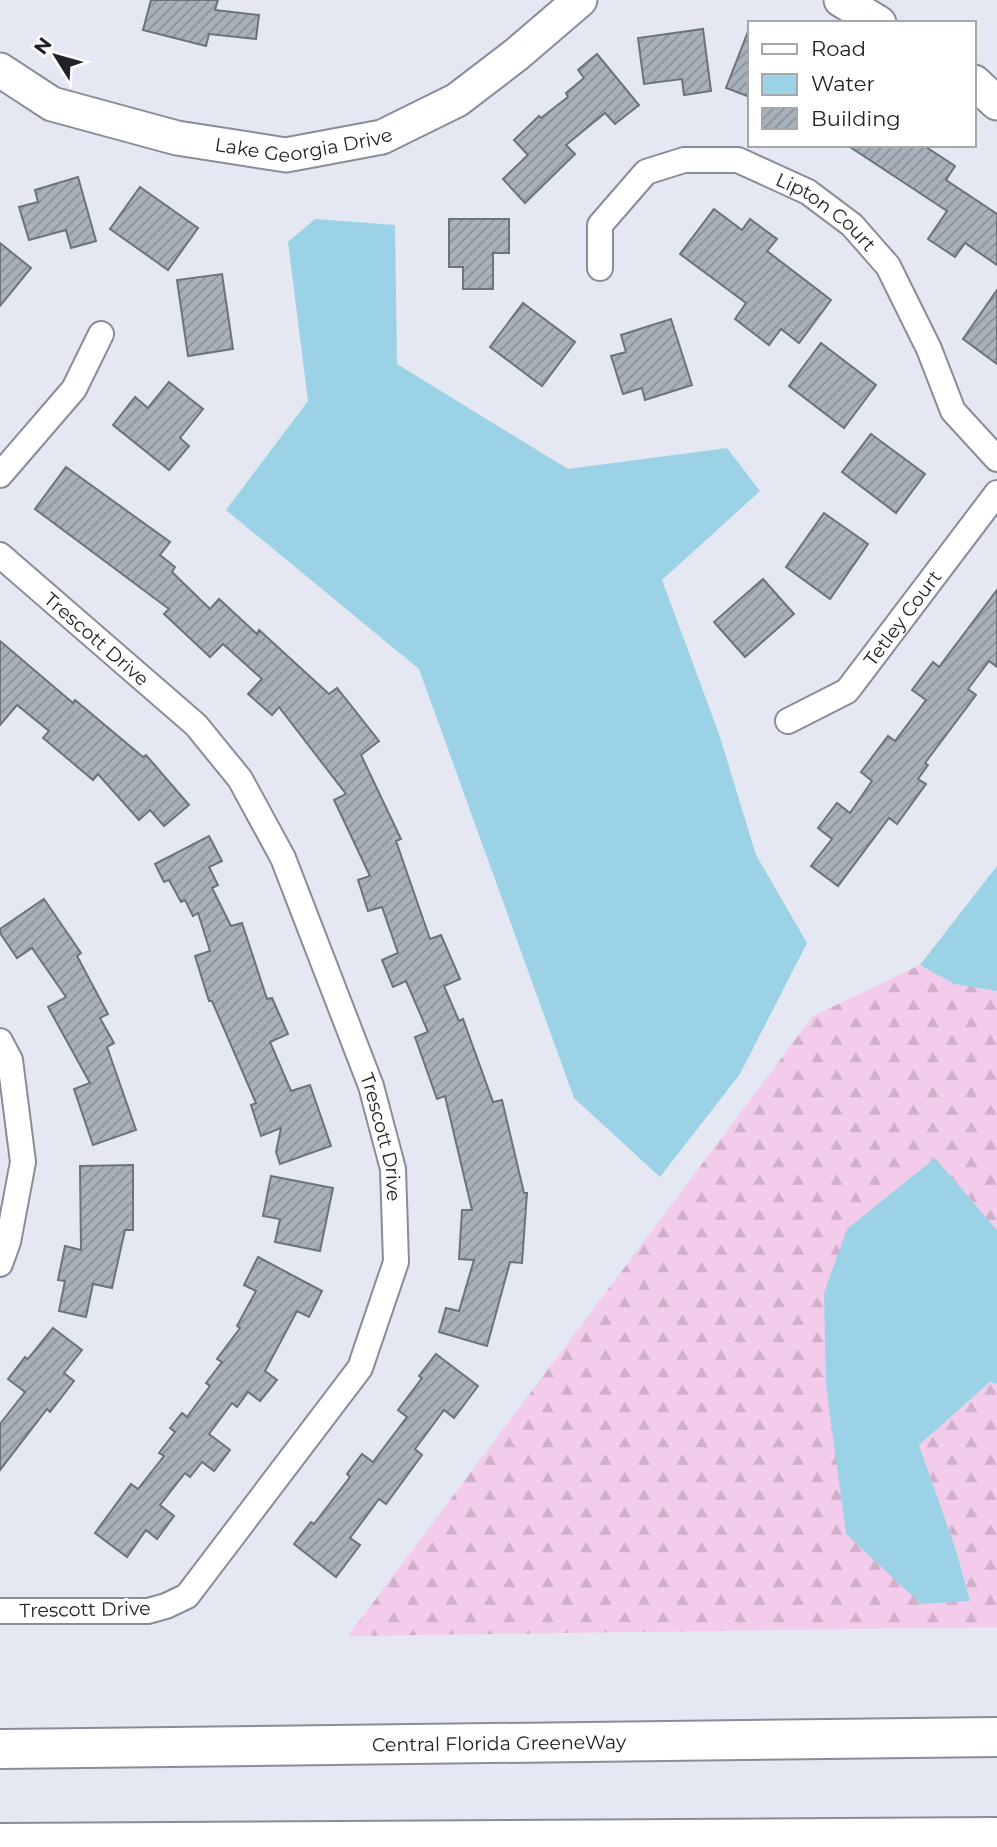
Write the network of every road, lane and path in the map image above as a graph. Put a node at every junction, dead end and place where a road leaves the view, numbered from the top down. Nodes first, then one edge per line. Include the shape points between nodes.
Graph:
1 (580, 0) edge
2 (841, 0) edge
3 (876, 21) edge
4 (0, 70) edge
5 (976, 84) edge
6 (997, 103) edge
7 (600, 268) dead end
8 (101, 334) dead end
9 (997, 459) edge
10 (0, 475) edge
11 (997, 493) edge
12 (0, 555) edge
13 (788, 721) dead end
14 (0, 1041) edge
15 (0, 1264) edge
16 (0, 1611) edge
17 (997, 1737) edge
18 (0, 1749) edge
19 (997, 1837) edge
20 (0, 1843) edge

1 - 4 street, Lake Georgia Drive via 457,100 382,137 286,155 177,138 52,104
2 - 3 street
5 - 6 street
7 - 9 street, Lipton Court via 600,225 646,172 684,160 738,160 808,192 852,225 888,266 953,411
8 - 10 street via 74,389
11 - 13 street, Tetley Court via 847,691
12 - 16 street, Trescott Drive via 196,725 240,779 283,858 370,1086 393,1169 396,1262 360,1368 187,1596 148,1611
14 - 15 street via 10,1060 23,1162
17 - 18 highway, Central Florida GreeneWay
19 - 20 highway

